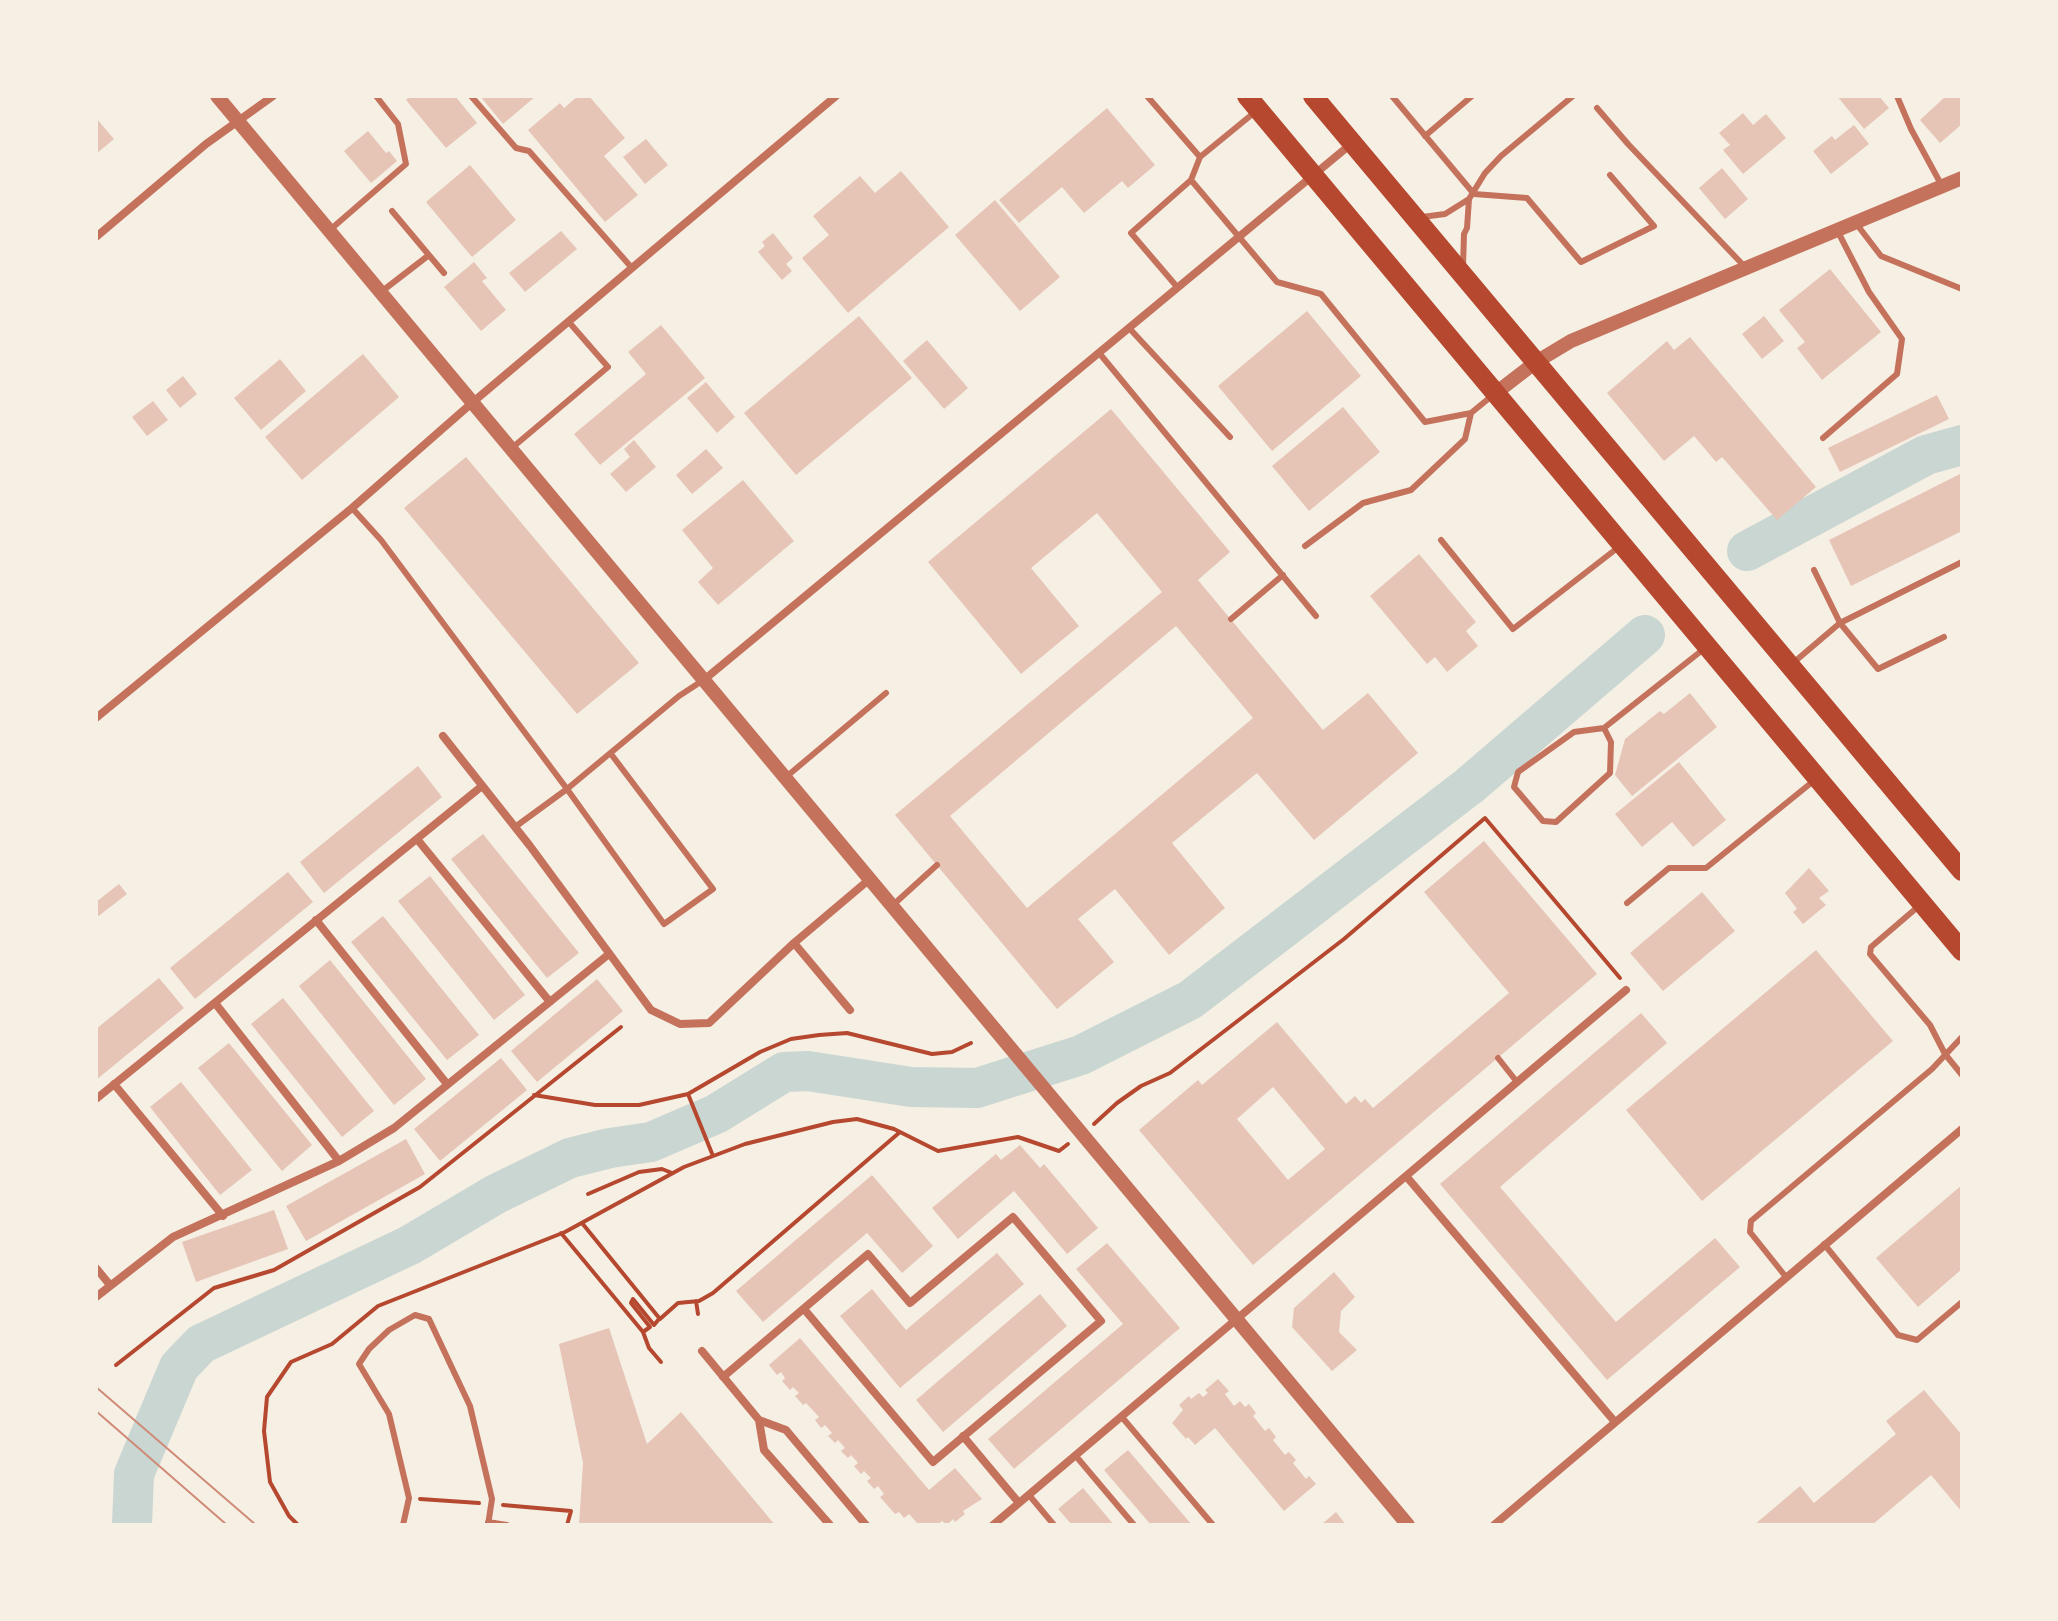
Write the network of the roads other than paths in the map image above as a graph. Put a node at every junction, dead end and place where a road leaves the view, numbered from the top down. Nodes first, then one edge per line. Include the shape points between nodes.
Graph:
1 (217, 96) edge
2 (273, 96) edge
3 (376, 96) edge
4 (471, 96) edge
5 (836, 96) edge
6 (1147, 96) edge
7 (1313, 96) edge
8 (1392, 96) edge
9 (1472, 96) edge
10 (1573, 96) edge
11 (1897, 96) edge
12 (1253, 103) edge
13 (1597, 108) dead end
14 (238, 121) junction
15 (1425, 136) junction
16 (1352, 143) junction
17 (1200, 157) junction
18 (1610, 175) dead end
19 (1314, 176) junction
20 (1962, 178) edge
21 (1191, 180) junction
22 (1942, 186) junction
23 (1472, 197) junction
24 (392, 211) dead end
25 (1415, 218) junction
26 (1855, 222) junction
27 (1837, 230) junction
28 (330, 231) junction
29 (96, 237) edge
30 (1240, 237) junction
31 (429, 255) junction
32 (632, 268) junction
33 (1746, 268) junction
34 (444, 273) dead end
35 (1463, 274) junction
36 (1178, 288) junction
37 (1962, 289) edge
38 (381, 292) junction
39 (568, 321) junction
40 (1130, 329) junction
41 (1100, 354) junction
42 (1536, 362) junction
43 (1497, 392) junction
44 (473, 402) junction
45 (1471, 413) junction
46 (1230, 437) dead end
47 (1823, 438) dead end
48 (512, 448) junction
49 (352, 508) junction
50 (1441, 540) dead end
51 (1623, 544) junction
52 (1305, 546) dead end
53 (1962, 562) edge
54 (1814, 570) dead end
55 (1283, 575) junction
56 (1316, 616) dead end
57 (1231, 619) dead end
58 (1840, 623) junction
59 (1944, 637) dead end
60 (1708, 645) junction
61 (1790, 665) junction
62 (705, 679) junction
63 (886, 693) dead end
64 (96, 718) edge
65 (1604, 728) junction
66 (443, 736) dead end
67 (611, 754) junction
68 (786, 777) junction
69 (1818, 777) junction
70 (482, 786) junction
71 (567, 789) junction
72 (515, 827) junction
73 (417, 839) junction
74 (937, 865) dead end
75 (1962, 871) edge
76 (871, 878) junction
77 (1627, 903) dead end
78 (1923, 903) junction
79 (893, 905) junction
80 (316, 920) junction
81 (794, 943) junction
82 (1962, 951) edge
83 (609, 954) junction
84 (1626, 990) road end
85 (550, 1002) junction
86 (215, 1003) junction
87 (850, 1010) dead end
88 (1962, 1037) edge
89 (1945, 1054) junction
90 (1498, 1058) dead end
91 (1962, 1075) edge
92 (1517, 1082) junction
93 (114, 1084) junction
94 (447, 1084) junction
95 (96, 1099) edge
96 (1962, 1129) edge
97 (339, 1161) junction
98 (1406, 1176) junction
99 (223, 1216) junction
100 (1824, 1244) junction
101 (96, 1268) edge
102 (1786, 1277) junction
103 (110, 1285) junction
104 (96, 1297) edge
105 (1962, 1302) edge
106 (804, 1309) junction
107 (1236, 1319) junction
108 (702, 1351) dead end
109 (723, 1377) junction
110 (1121, 1416) junction
111 (759, 1420) junction
112 (1615, 1422) junction
113 (963, 1436) junction
114 (1075, 1455) junction
115 (1029, 1495) junction
116 (1019, 1503) junction
117 (488, 1524) edge
118 (403, 1525) edge
119 (507, 1525) edge
120 (830, 1525) edge
121 (866, 1525) edge
122 (993, 1525) edge
123 (1054, 1525) edge
124 (1134, 1525) edge
125 (1213, 1525) edge
126 (1408, 1525) edge
127 (1494, 1525) edge

1 - 14 street
2 - 14 street
3 - 28 lane via 398,124 406,164
4 - 32 lane via 516,148 529,151
5 - 32 street
6 - 17 lane
7 - 16 main road
8 - 15 lane
9 - 15 lane
10 - 23 lane via 1501,156
11 - 22 lane
12 - 17 lane
12 - 19 main road
13 - 33 lane
14 - 28 street
14 - 29 street
15 - 23 lane
16 - 19 street
16 - 25 main road
17 - 21 lane
18 - 23 lane via 1654,226 1581,262 1527,198
19 - 30 street
19 - 43 main road
20 - 22 street
21 - 30 lane
21 - 36 lane via 1131,233
22 - 26 street
23 - 25 lane via 1445,214
23 - 35 lane
24 - 31 lane
25 - 35 main road
26 - 27 street
26 - 37 lane via 1881,256
27 - 33 street
27 - 47 lane via 1869,292 1902,339 1897,374
28 - 38 street
30 - 36 street
30 - 45 lane via 1277,282 1321,294 1425,422
31 - 34 lane
31 - 38 lane
32 - 39 street
33 - 42 street via 1571,341
35 - 42 main road
36 - 40 street
38 - 44 street
39 - 44 street
39 - 48 lane via 608,367
40 - 41 street
40 - 46 lane
41 - 55 lane
41 - 62 street
42 - 43 street
42 - 61 main road
43 - 45 lane
43 - 51 main road
44 - 48 street
44 - 49 street
45 - 52 lane via 1465,439 1411,490 1363,503
48 - 62 street
49 - 64 street
49 - 71 lane
50 - 51 lane via 1513,629
51 - 60 main road
53 - 58 lane
54 - 58 lane
55 - 56 lane
55 - 57 lane
58 - 59 lane via 1878,669
58 - 61 lane
60 - 65 lane
60 - 69 main road
61 - 75 main road
62 - 67 lane
62 - 68 street
63 - 68 lane
65 - 65 lane via 1574,732 1518,772 1514,787 1543,821 1556,822 1610,773 1611,742
66 - 70 street
67 - 71 lane
67 - 71 lane via 713,889 664,924
68 - 76 street
69 - 77 lane via 1706,868 1669,868
69 - 78 main road
70 - 72 street
70 - 73 street
71 - 72 lane
72 - 83 street
73 - 80 street
73 - 85 street
74 - 79 lane
76 - 79 street
76 - 81 street
78 - 82 main road
78 - 89 lane via 1871,947 1870,954 1930,1025
79 - 107 street
80 - 86 street
80 - 94 street
81 - 83 street via 709,1023 680,1024 651,1010
81 - 87 street
83 - 85 street
84 - 92 street
85 - 94 street
86 - 93 street
86 - 97 street
88 - 89 lane
89 - 91 lane
89 - 102 lane via 1751,1221 1750,1232
90 - 92 lane
92 - 98 street
93 - 95 street
93 - 99 street
94 - 97 street via 394,1128
96 - 100 street
97 - 99 street
98 - 107 street
98 - 112 street
99 - 103 street via 173,1237
100 - 102 street
100 - 105 lane via 1898,1335 1917,1340
101 - 103 street
102 - 112 street
103 - 104 street
106 - 109 street
106 - 113 street via 933,1462
106 - 113 street via 868,1254 910,1303 1013,1217 1101,1321
107 - 110 street
107 - 126 street
108 - 109 street
109 - 111 street
110 - 114 street
110 - 125 lane
111 - 120 street via 764,1450
111 - 121 street via 786,1430
112 - 127 street
113 - 116 street
114 - 115 street
114 - 124 lane
115 - 116 street
115 - 123 lane
116 - 122 street
117 - 118 lane via 492,1499 470,1406 429,1319 415,1315 389,1330 359,1364 389,1414 409,1498
117 - 119 lane

